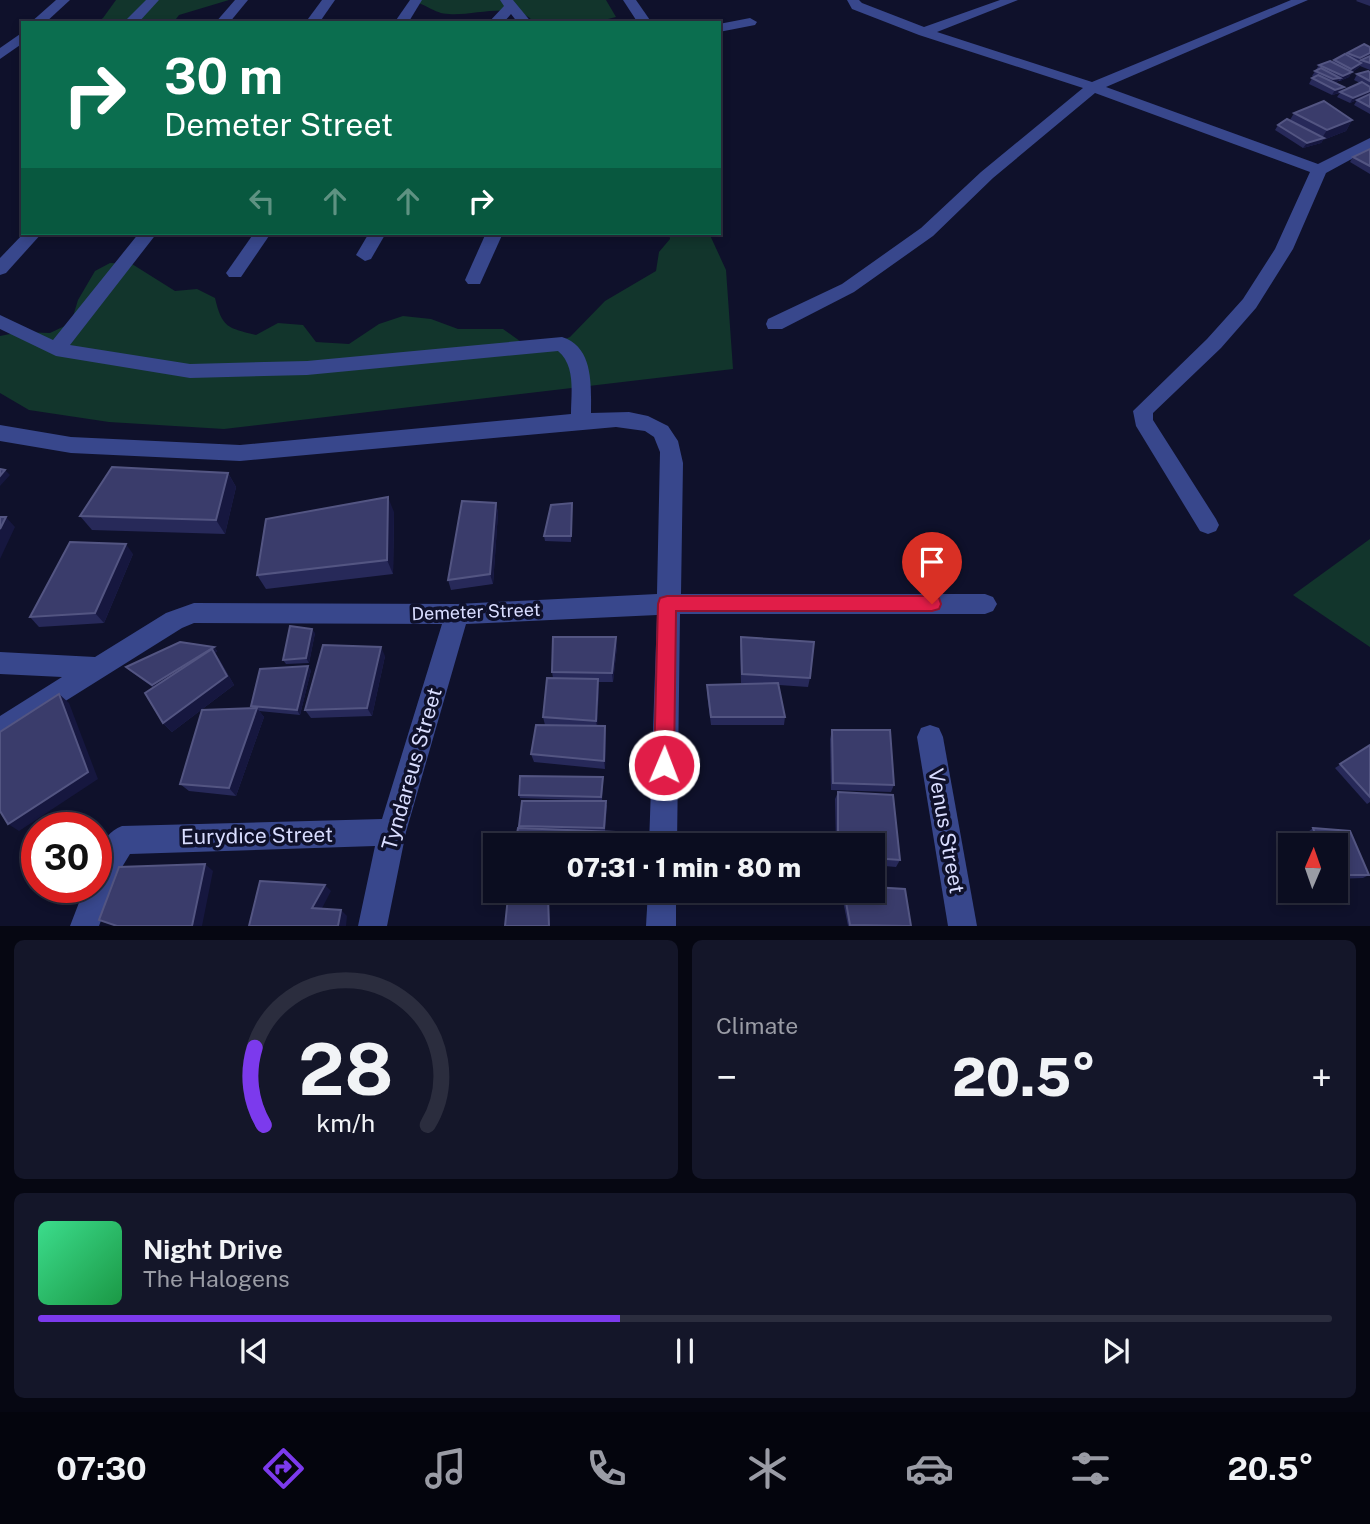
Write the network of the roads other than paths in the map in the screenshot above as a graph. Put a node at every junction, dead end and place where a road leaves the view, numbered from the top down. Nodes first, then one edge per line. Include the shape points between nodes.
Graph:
1 (64, 0) edge
2 (153, 0) edge
3 (243, 0) edge
4 (330, 0) edge
5 (416, 0) edge
6 (629, 0) edge
7 (853, 0) edge
8 (1012, 0) edge
9 (1302, 0) edge
10 (508, 3) edge
11 (39, 21) edge
12 (132, 21) edge
13 (224, 21) edge
14 (314, 21) edge
15 (402, 21) edge
16 (496, 21) edge
17 (523, 21) edge
18 (644, 21) edge
19 (750, 22) dead end
20 (721, 28) edge
21 (924, 32) junction
22 (21, 38) edge
23 (0, 55) edge
24 (1094, 87) junction
25 (1370, 143) edge
26 (1319, 170) junction
27 (31, 235) edge
28 (146, 235) edge
29 (261, 235) edge
30 (376, 235) edge
31 (493, 235) edge
32 (365, 255) dead end
33 (0, 269) edge
34 (235, 273) dead end
35 (474, 280) dead end
36 (0, 321) edge
37 (775, 324) dead end
38 (56, 349) junction
39 (581, 421) junction
40 (0, 433) edge
41 (1208, 525) dead end
42 (667, 604) junction
43 (985, 604) dead end
44 (457, 614) junction
45 (0, 663) edge
46 (95, 668) junction
47 (0, 730) edge
48 (930, 737) dead end
49 (392, 832) junction
50 (663, 833) edge
51 (662, 903) edge
52 (84, 926) edge
53 (372, 926) edge
54 (661, 926) edge
55 (962, 926) edge

1 - 11 street
2 - 12 street
3 - 13 street
4 - 14 street
5 - 15 street
6 - 18 street
7 - 21 street via 857,6
8 - 21 street
9 - 24 street
10 - 16 street
10 - 17 street
19 - 20 street
21 - 24 street
22 - 23 street
24 - 26 street
24 - 37 street via 986,175 927,232 848,288
25 - 26 street
26 - 41 street via 1300,218 1237,319 1143,411 1143,421
27 - 33 street
28 - 38 street
29 - 34 street
30 - 32 street
31 - 35 street
36 - 38 street
38 - 39 street via 190,371 307,368 562,344 573,350 580,363
39 - 40 street via 240,453 71,445
39 - 42 street via 644,423 660,430 669,442 672,488
42 - 43 street, Demeter Street
42 - 44 street, Demeter Street
42 - 50 street
44 - 46 street, Demeter Street via 194,613 174,620
44 - 49 street, Tyndareus Street
45 - 46 street
46 - 47 street, Demeter Street
48 - 55 street, Venus Street
49 - 52 street, Eurydice Street via 122,840
49 - 53 street, Tyndareus Street
51 - 54 street

